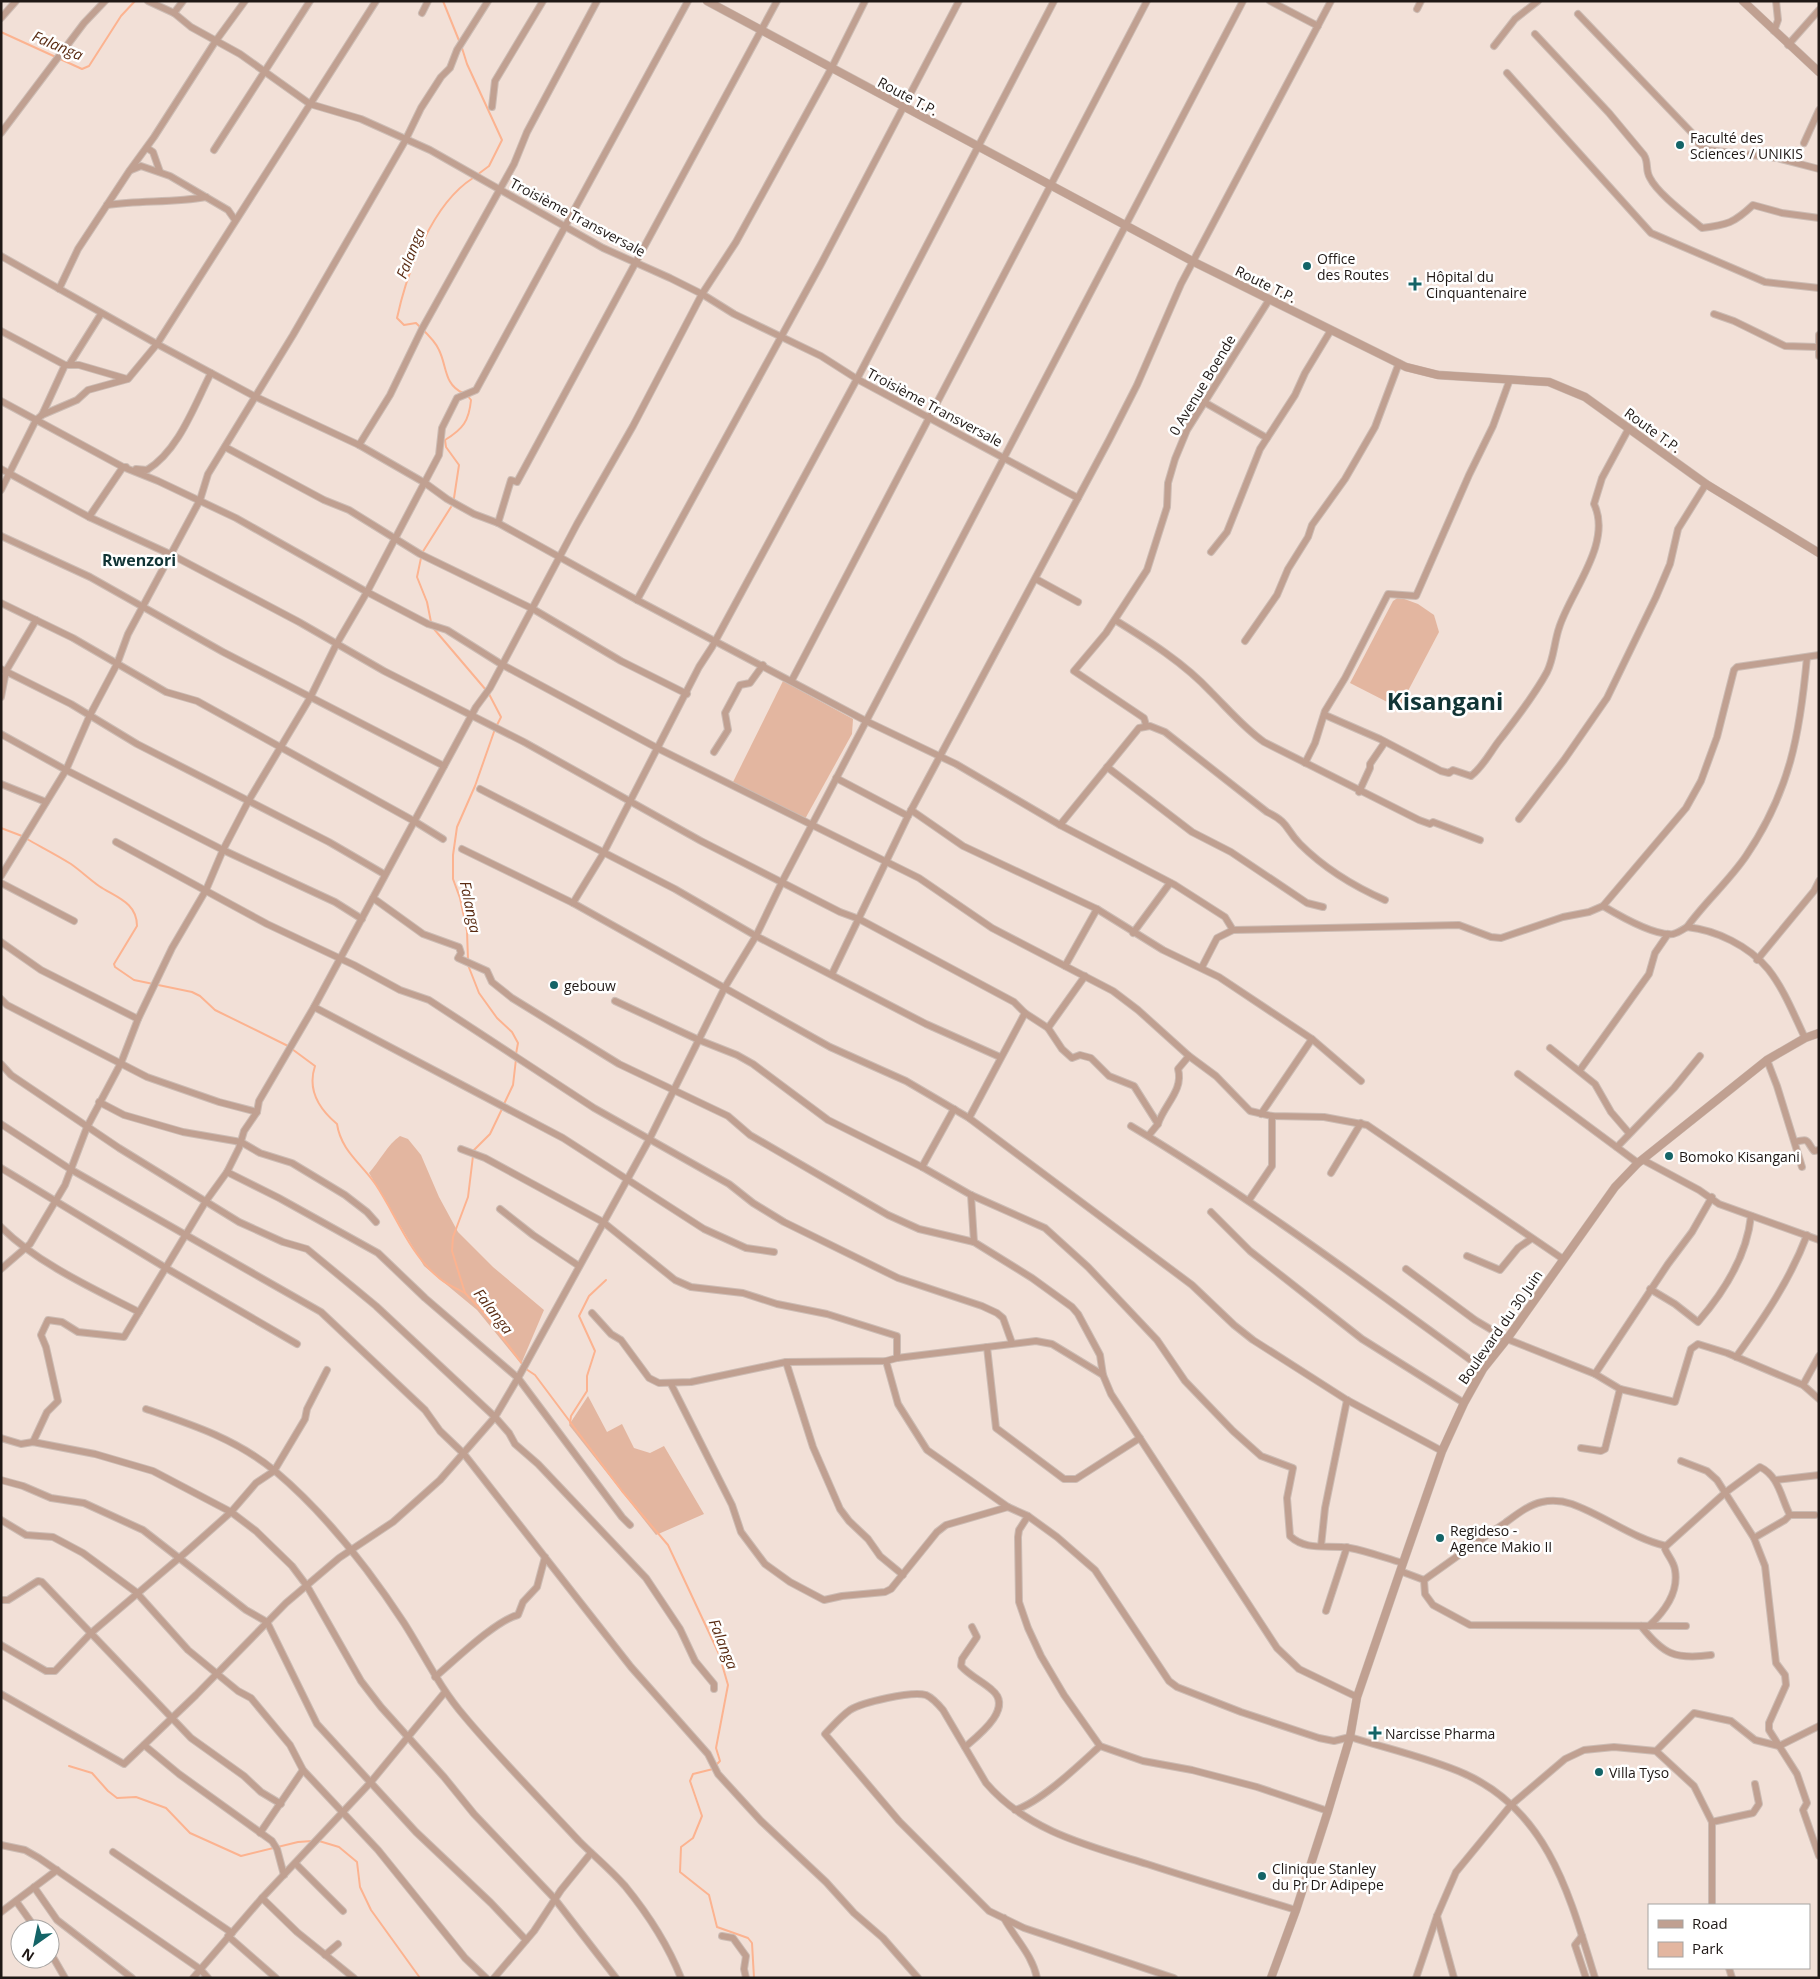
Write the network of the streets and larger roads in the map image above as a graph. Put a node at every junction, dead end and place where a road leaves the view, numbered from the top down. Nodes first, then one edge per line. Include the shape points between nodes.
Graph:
1 (16, 1) edge
2 (105, 1) edge
3 (148, 1) edge
4 (183, 1) edge
5 (245, 1) edge
6 (310, 1) edge
7 (376, 1) edge
8 (428, 1) edge
9 (488, 1) edge
10 (543, 1) edge
11 (597, 1) edge
12 (688, 1) edge
13 (707, 1) edge
14 (777, 1) edge
15 (865, 1) edge
16 (959, 1) edge
17 (1054, 1) edge
18 (1147, 1) edge
19 (1243, 1) edge
20 (1270, 1) edge
21 (1331, 1) edge
22 (1421, 1) edge
23 (1538, 1) edge
24 (1743, 1) edge
25 (1776, 1) edge
26 (1417, 9) dead end
27 (1819, 10) edge
28 (174, 13) junction
29 (422, 13) dead end
30 (1578, 14) dead end
31 (1, 18) edge
32 (1318, 26) junction
33 (762, 31) junction
34 (1774, 31) junction
35 (1536, 34) dead end
36 (215, 42) junction
37 (1788, 45) junction
38 (1494, 46) dead end
39 (831, 69) junction
40 (264, 72) junction
41 (1819, 72) edge
42 (1507, 73) dead end
43 (310, 104) junction
44 (492, 107) dead end
45 (903, 108) junction
46 (1819, 110) edge
47 (1, 133) edge
48 (405, 140) junction
49 (1804, 143) dead end
50 (976, 147) junction
51 (147, 148) junction
52 (214, 150) dead end
53 (1819, 169) edge
54 (130, 170) junction
55 (160, 172) junction
56 (1050, 186) junction
57 (498, 190) junction
58 (206, 196) junction
59 (106, 205) junction
60 (1819, 218) edge
61 (235, 220) junction
62 (565, 225) junction
63 (1126, 225) junction
64 (1, 256) edge
65 (635, 262) junction
66 (1194, 262) junction
67 (1819, 288) edge
68 (58, 289) junction
69 (702, 294) junction
70 (1269, 300) junction
71 (101, 314) junction
72 (1714, 314) dead end
73 (1332, 330) junction
74 (1, 331) edge
75 (1819, 335) edge
76 (779, 337) junction
77 (157, 344) junction
78 (1818, 347) junction
79 (1819, 356) edge
80 (1398, 363) junction
81 (67, 365) junction
82 (211, 373) junction
83 (128, 379) junction
84 (857, 379) junction
85 (1510, 379) junction
86 (254, 396) junction
87 (1, 400) edge
88 (1204, 402) junction
89 (42, 415) junction
90 (929, 417) junction
91 (36, 420) junction
92 (1629, 428) junction
93 (1267, 438) junction
94 (359, 445) junction
95 (224, 447) junction
96 (1004, 458) junction
97 (123, 467) junction
98 (1, 469) edge
99 (10, 474) junction
100 (425, 483) junction
101 (1706, 484) junction
102 (1, 490) edge
103 (1078, 498) junction
104 (200, 500) junction
105 (89, 517) junction
106 (498, 523) junction
107 (1, 536) edge
108 (395, 538) junction
109 (1211, 552) dead end
110 (1819, 553) edge
111 (172, 555) junction
112 (561, 558) junction
113 (1036, 579) junction
114 (367, 592) junction
115 (637, 600) junction
116 (1078, 602) dead end
117 (1, 603) edge
118 (142, 609) junction
119 (533, 609) junction
120 (36, 620) junction
121 (1115, 620) junction
122 (714, 640) junction
123 (1245, 641) dead end
124 (336, 645) junction
125 (1819, 655) edge
126 (1807, 657) junction
127 (117, 664) junction
128 (501, 664) junction
129 (763, 665) junction
130 (4, 670) edge
131 (792, 680) junction
132 (687, 694) junction
133 (1, 697) edge
134 (310, 698) junction
135 (90, 715) junction
136 (1325, 715) junction
137 (471, 716) junction
138 (866, 721) junction
139 (1146, 725) junction
140 (1, 734) edge
141 (1385, 742) junction
142 (280, 748) junction
143 (659, 749) junction
144 (714, 752) dead end
145 (940, 756) junction
146 (1305, 763) junction
147 (444, 766) junction
148 (1107, 767) junction
149 (66, 770) junction
150 (836, 778) junction
151 (1, 784) edge
152 (480, 789) dead end
153 (1360, 792) junction
154 (249, 800) junction
155 (630, 800) junction
156 (46, 802) junction
157 (909, 813) junction
158 (1519, 820) dead end
159 (414, 821) junction
160 (1060, 825) junction
161 (812, 826) junction
162 (442, 839) dead end
163 (1480, 840) dead end
164 (116, 842) dead end
165 (462, 849) dead end
166 (223, 850) junction
167 (603, 854) junction
168 (885, 860) junction
169 (384, 874) junction
170 (1, 876) edge
171 (1819, 881) edge
172 (1, 882) edge
173 (782, 882) junction
174 (1170, 883) junction
175 (206, 890) junction
176 (1817, 892) edge
177 (373, 898) junction
178 (1385, 900) dead end
179 (573, 903) junction
180 (1603, 906) junction
181 (1323, 907) dead end
182 (1097, 908) junction
183 (362, 919) junction
184 (859, 919) junction
185 (74, 921) dead end
186 (1687, 927) junction
187 (1234, 930) junction
188 (1133, 933) junction
189 (1668, 934) junction
190 (756, 936) junction
191 (1, 942) edge
192 (340, 958) junction
193 (1757, 960) junction
194 (1065, 966) junction
195 (1202, 967) junction
196 (832, 974) junction
197 (1085, 976) junction
198 (725, 987) junction
199 (1, 999) edge
200 (615, 1001) dead end
201 (314, 1007) junction
202 (1025, 1013) junction
203 (138, 1019) junction
204 (1048, 1028) junction
205 (1819, 1033) edge
206 (1805, 1038) junction
207 (1312, 1039) junction
208 (698, 1040) junction
209 (1550, 1048) dead end
210 (1189, 1056) junction
211 (1700, 1056) dead end
212 (1000, 1057) junction
213 (1767, 1060) junction
214 (1, 1064) edge
215 (121, 1064) junction
216 (1580, 1070) junction
217 (1518, 1074) dead end
218 (1360, 1081) dead end
219 (673, 1090) junction
220 (99, 1102) junction
221 (954, 1109) junction
222 (257, 1112) junction
223 (1261, 1114) junction
224 (1272, 1116) junction
225 (969, 1118) junction
226 (1361, 1123) junction
227 (1, 1124) edge
228 (1158, 1124) junction
229 (1131, 1126) dead end
230 (87, 1127) junction
231 (1629, 1133) junction
232 (1150, 1135) junction
233 (649, 1140) junction
234 (241, 1142) junction
235 (1795, 1142) junction
236 (1617, 1147) junction
237 (461, 1149) dead end
238 (1819, 1150) edge
239 (1640, 1161) junction
240 (922, 1167) junction
241 (1802, 1167) dead end
242 (1, 1168) edge
243 (70, 1169) junction
244 (227, 1172) junction
245 (1331, 1173) dead end
246 (626, 1180) junction
247 (971, 1195) junction
248 (1712, 1197) junction
249 (56, 1200) junction
250 (1249, 1200) junction
251 (206, 1201) junction
252 (500, 1209) dead end
253 (1211, 1212) dead end
254 (1751, 1216) junction
255 (376, 1222) dead end
256 (603, 1222) junction
257 (1, 1227) edge
258 (1807, 1235) junction
259 (187, 1236) junction
260 (1531, 1239) junction
261 (1819, 1240) edge
262 (974, 1242) junction
263 (28, 1246) junction
264 (774, 1252) dead end
265 (1467, 1256) dead end
266 (1563, 1259) junction
267 (579, 1266) junction
268 (166, 1268) junction
269 (1, 1269) edge
270 (1406, 1269) dead end
271 (1650, 1290) junction
272 (139, 1312) junction
273 (592, 1313) dead end
274 (1507, 1339) junction
275 (1012, 1343) junction
276 (297, 1344) dead end
277 (987, 1347) junction
278 (1819, 1356) edge
279 (1736, 1357) junction
280 (897, 1358) junction
281 (886, 1361) junction
282 (786, 1362) junction
283 (1483, 1369) junction
284 (327, 1370) dead end
285 (1595, 1374) junction
286 (520, 1375) junction
287 (1103, 1375) junction
288 (671, 1384) junction
289 (1803, 1385) junction
290 (1620, 1389) junction
291 (1819, 1398) edge
292 (1347, 1400) junction
293 (1464, 1403) junction
294 (146, 1409) dead end
295 (494, 1417) junction
296 (1140, 1438) junction
297 (2, 1439) edge
298 (32, 1442) junction
299 (1581, 1448) dead end
300 (1442, 1451) junction
301 (464, 1454) junction
302 (1681, 1461) dead end
303 (274, 1471) junction
304 (1819, 1476) edge
305 (1, 1480) edge
306 (1776, 1480) junction
307 (1726, 1492) junction
308 (1008, 1508) junction
309 (231, 1512) junction
310 (1790, 1515) junction
311 (1814, 1515) dead end
312 (1028, 1516) junction
313 (1, 1520) edge
314 (630, 1525) dead end
315 (1754, 1538) junction
316 (1321, 1546) junction
317 (1666, 1546) junction
318 (1347, 1547) junction
319 (351, 1549) junction
320 (545, 1557) junction
321 (180, 1558) junction
322 (1401, 1567) junction
323 (903, 1575) junction
324 (1424, 1580) junction
325 (307, 1586) junction
326 (138, 1594) junction
327 (1, 1600) edge
328 (1326, 1611) dead end
329 (268, 1622) junction
330 (1640, 1626) junction
331 (1649, 1626) junction
332 (1686, 1626) dead end
333 (972, 1627) dead end
334 (91, 1633) junction
335 (1, 1645) edge
336 (1711, 1654) dead end
337 (217, 1673) junction
338 (435, 1677) junction
339 (714, 1689) dead end
340 (445, 1692) junction
341 (1, 1694) edge
342 (1357, 1697) junction
343 (170, 1718) junction
344 (1819, 1726) edge
345 (406, 1736) junction
346 (1350, 1737) junction
347 (144, 1745) junction
348 (1100, 1746) junction
349 (1779, 1746) junction
350 (965, 1747) junction
351 (1656, 1751) junction
352 (303, 1770) junction
353 (370, 1783) junction
354 (1756, 1784) dead end
355 (281, 1804) junction
356 (1511, 1805) junction
357 (1015, 1810) junction
358 (1328, 1811) junction
359 (342, 1812) junction
360 (1712, 1822) junction
361 (264, 1833) junction
362 (1, 1844) edge
363 (113, 1852) dead end
364 (591, 1854) junction
365 (1819, 1856) edge
366 (296, 1864) junction
367 (57, 1870) junction
368 (284, 1875) junction
369 (34, 1887) junction
370 (262, 1898) junction
371 (554, 1898) junction
372 (16, 1901) junction
373 (1712, 1904) edge
374 (1296, 1910) junction
375 (343, 1911) dead end
376 (1, 1912) edge
377 (1437, 1916) junction
378 (1004, 1917) junction
379 (29, 1919) edge
380 (230, 1934) junction
381 (722, 1936) dead end
382 (1582, 1936) junction
383 (526, 1940) junction
384 (338, 1944) dead end
385 (325, 1955) junction
386 (200, 1969) junction
387 (132, 1978) edge
388 (193, 1978) edge
389 (208, 1978) edge
390 (276, 1978) edge
391 (354, 1978) edge
392 (486, 1978) edge
393 (494, 1978) edge
394 (616, 1978) edge
395 (681, 1978) edge
396 (746, 1978) edge
397 (918, 1978) edge
398 (1037, 1978) edge
399 (1174, 1978) edge
400 (1271, 1978) edge
401 (1416, 1978) edge
402 (1454, 1978) edge
403 (1586, 1978) edge
404 (1595, 1978) edge

1 - 31 street
2 - 47 street via 84,23
3 - 28 street, Troisième Transversale
4 - 28 street
5 - 36 street
6 - 40 street
7 - 43 street
8 - 29 street
9 - 48 street via 457,50 450,68 441,76 421,108
10 - 44 street via 495,81
11 - 57 street
12 - 62 street
13 - 33 street, Route T.P.
14 - 33 street
15 - 39 street
16 - 45 street
17 - 50 street
18 - 56 street
19 - 63 street
20 - 32 street
21 - 32 street
22 - 26 street
23 - 38 street via 1515,19
24 - 34 street
25 - 34 street via 1778,20
27 - 37 street
28 - 36 street, Troisième Transversale
30 - 53 street via 1702,147 1777,158
32 - 66 street
33 - 39 street, Route T.P.
33 - 65 street
34 - 37 street
35 - 60 street via 1644,155 1650,178 1676,207 1702,228 1738,220 1753,205
36 - 40 street, Troisième Transversale via 240,54
36 - 51 street
37 - 41 street
39 - 45 street, Route T.P.
39 - 69 street via 736,242
40 - 43 street, Troisième Transversale
40 - 52 street
42 - 67 street via 1652,233 1764,282
43 - 48 street, Troisième Transversale via 361,119
43 - 61 street
45 - 50 street, Route T.P.
45 - 76 street
46 - 49 street
48 - 57 street, Troisième Transversale via 430,150
48 - 86 street via 293,335
50 - 56 street, Route T.P.
50 - 84 street
51 - 54 street
51 - 55 street via 153,152
54 - 55 street via 141,166
54 - 59 street
55 - 58 street
56 - 63 street, Route T.P.
56 - 90 street
57 - 62 street, Troisième Transversale
57 - 94 street via 390,395
58 - 59 street via 182,201
58 - 61 street via 228,210
59 - 68 street
61 - 77 street
62 - 65 street, Troisième Transversale
62 - 100 street via 476,390 456,398 442,428 440,456
63 - 66 street, Route T.P.
63 - 96 street
64 - 68 street
65 - 69 street, Troisième Transversale
65 - 106 street via 517,482 511,480
66 - 70 street, Route T.P.
66 - 103 street via 1181,284 1137,385
68 - 71 street
69 - 76 street, Troisième Transversale
69 - 112 street
70 - 73 street, Route T.P.
70 - 88 street, 0 Avenue Boende
71 - 77 street
71 - 81 street
72 - 78 street via 1785,346
73 - 80 street, Route T.P.
73 - 93 street
74 - 81 street
75 - 78 street
76 - 84 street, Troisième Transversale via 821,356
76 - 115 street
77 - 82 street
77 - 83 street
78 - 79 street
80 - 85 street, Route T.P. via 1438,376
80 - 123 street via 1375,427 1356,462 1312,525 1277,595
81 - 83 street via 79,365
81 - 89 street
82 - 86 street
82 - 97 street via 162,459 147,470
83 - 89 street via 88,390 77,400
84 - 90 street, Troisième Transversale
84 - 122 street
85 - 92 street, Route T.P. via 1549,382 1562,387 1586,397
85 - 136 street via 1493,426 1468,475 1416,596 1388,594
86 - 94 street
86 - 95 street
87 - 91 street
88 - 93 street
88 - 121 street, 0 Avenue Boende via 1175,458 1168,483 1167,507 1153,556 1135,592
89 - 91 street
90 - 96 street, Troisième Transversale
90 - 131 street
91 - 97 street
91 - 99 street
92 - 101 street, Route T.P.
92 - 141 street via 1602,478 1594,504 1597,511 1596,542 1590,562 1558,629 1552,661 1523,712 1481,768 1472,776 1453,770 1449,773
93 - 109 street via 1227,532
94 - 100 street
95 - 104 street via 208,474
95 - 108 street via 349,510
96 - 103 street, Troisième Transversale
96 - 138 street
97 - 104 street
97 - 105 street
98 - 99 street
99 - 102 street
99 - 105 street
100 - 106 street via 456,504
100 - 108 street
101 - 110 street, Route T.P.
101 - 158 street via 1678,529 1670,564 1656,597 1606,698
103 - 113 street
104 - 111 street
104 - 114 street
105 - 111 street
106 - 112 street
107 - 118 street via 90,578
108 - 114 street
108 - 119 street via 423,556
111 - 118 street
111 - 124 street
112 - 115 street
112 - 119 street
113 - 116 street
113 - 145 street
114 - 124 street
114 - 128 street via 446,630
115 - 122 street
117 - 120 street
118 - 127 street
118 - 134 street
119 - 128 street
119 - 132 street via 621,661
120 - 127 street
120 - 130 street
121 - 139 street, 0 Avenue Boende via 1074,671 1144,718
121 - 146 street via 1152,642 1194,676 1246,729
122 - 129 street
122 - 132 street
124 - 134 street
124 - 137 street
125 - 126 street
126 - 180 street via 1734,670 1717,737 1701,781 1686,808
126 - 186 street via 1794,752 1784,783 1746,856
127 - 135 street
127 - 142 street via 166,692 197,701
128 - 137 street
128 - 143 street
129 - 131 street
129 - 144 street via 752,681 740,685 727,706 724,713 728,730
130 - 133 street
130 - 135 street
131 - 138 street
132 - 143 street
134 - 142 street
134 - 147 street
135 - 149 street
135 - 154 street via 137,744
136 - 141 street
136 - 146 street
137 - 147 street
137 - 155 street
138 - 145 street
138 - 150 street
139 - 148 street via 1139,728
139 - 178 street via 1165,732 1267,812 1281,819 1299,843 1329,870 1361,890
140 - 149 street
141 - 153 street via 1370,764
142 - 154 street
142 - 159 street
143 - 155 street
143 - 161 street
145 - 157 street
145 - 160 street
146 - 153 street
147 - 159 street
148 - 160 street
148 - 181 street via 1192,832 1231,852 1307,903
149 - 156 street
149 - 166 street
150 - 157 street
150 - 161 street
151 - 156 street
152 - 167 street
153 - 163 street via 1419,820 1445,825
154 - 166 street
154 - 169 street
155 - 167 street
155 - 173 street
156 - 170 street
157 - 168 street
157 - 182 street via 963,846
159 - 162 street
159 - 169 street
160 - 174 street
161 - 168 street
161 - 173 street
164 - 175 street
165 - 179 street
166 - 175 street
166 - 183 street via 335,902
167 - 179 street
167 - 190 street
168 - 184 street
168 - 194 street via 936,889 992,928
169 - 177 street
171 - 176 street
172 - 185 street
173 - 184 street
173 - 190 street
174 - 187 street via 1224,917
174 - 188 street
175 - 192 street via 267,924
175 - 203 street via 172,948
176 - 193 street
177 - 183 street
177 - 219 street via 423,934 459,947 461,953 458,958 487,971 492,982 519,1002 619,1064
179 - 198 street
180 - 187 street via 1501,938 1459,925
180 - 189 street via 1629,921
182 - 188 street
182 - 194 street
183 - 192 street
184 - 196 street
184 - 202 street via 995,990
186 - 189 street
186 - 193 street via 1706,929 1723,937
187 - 195 street via 1217,938
188 - 195 street
189 - 216 street via 1655,953 1649,974
190 - 196 street
190 - 198 street
191 - 203 street via 42,970
192 - 201 street
192 - 233 street via 400,990 429,1000 594,1108
193 - 206 street via 1768,969 1786,998
194 - 197 street
195 - 207 street
196 - 212 street via 926,1024
197 - 204 street
197 - 210 street via 1138,1010
198 - 208 street
198 - 221 street via 830,1046 906,1081
199 - 215 street via 6,1005
200 - 208 street
201 - 222 street via 259,1101
201 - 246 street via 563,1138
202 - 204 street
202 - 212 street
203 - 215 street
204 - 228 street via 1072,1058 1080,1055 1091,1058 1109,1076 1134,1086
205 - 206 street, Boulevard du 30 Juin
206 - 213 street, Boulevard du 30 Juin
207 - 218 street
207 - 223 street
208 - 219 street
208 - 240 street via 753,1064 828,1120
209 - 216 street
210 - 223 street via 1216,1076 1250,1111
210 - 228 street via 1178,1069 1181,1078 1177,1089
211 - 231 street via 1674,1088
212 - 225 street
213 - 235 street
213 - 239 street, Boulevard du 30 Juin
214 - 230 street via 11,1075
215 - 220 street
215 - 222 street via 162,1083
216 - 231 street via 1595,1084 1611,1112
217 - 236 street
219 - 233 street
219 - 262 street via 728,1116 750,1135 888,1215 919,1229
220 - 230 street
220 - 234 street via 124,1115 183,1132
221 - 225 street
221 - 240 street
222 - 234 street via 244,1131
223 - 224 street
224 - 226 street via 1324,1117
224 - 250 street via 1272,1166
225 - 292 street via 1192,1285 1253,1340
226 - 245 street
226 - 260 street
227 - 243 street
228 - 232 street
229 - 232 street
230 - 243 street
230 - 251 street
231 - 236 street
232 - 250 street
233 - 246 street
233 - 275 street via 827,1244 898,1278 997,1313 1003,1318
234 - 244 street
234 - 255 street via 260,1153 304,1168 368,1212
235 - 238 street via 1806,1140 1814,1151
235 - 241 street
236 - 239 street
237 - 256 street
239 - 248 street
239 - 266 street, Boulevard du 30 Juin via 1616,1187
240 - 247 street
242 - 249 street
243 - 249 street
243 - 259 street
244 - 251 street
244 - 286 street via 378,1252 425,1298
246 - 256 street
246 - 264 street via 711,1232 746,1248
247 - 262 street
247 - 316 street via 1045,1228 1060,1240 1157,1340 1211,1410 1261,1456 1293,1468 1287,1498 1290,1536 1306,1546
248 - 254 street via 1719,1204
248 - 271 street via 1692,1232
249 - 263 street
249 - 268 street
250 - 283 street
251 - 259 street
251 - 295 street via 239,1222 313,1253 376,1306
252 - 267 street
253 - 293 street via 1250,1251 1362,1339
254 - 258 street
254 - 271 street via 1750,1230 1732,1274 1698,1322
256 - 267 street
256 - 280 street via 676,1280 691,1288 743,1293 897,1336
257 - 263 street
258 - 261 street
258 - 279 street via 1782,1289
259 - 268 street
259 - 301 street via 321,1312 425,1410 440,1431
260 - 265 street via 1518,1248 1500,1270
260 - 266 street
262 - 287 street via 1072,1307 1100,1355
263 - 269 street
263 - 272 street via 32,1252 75,1278
266 - 274 street, Boulevard du 30 Juin
267 - 286 street
268 - 272 street
268 - 276 street
270 - 274 street via 1475,1320
271 - 285 street
272 - 298 street via 122,1338 78,1332 62,1322 48,1320 41,1335 58,1401 47,1412
273 - 288 street via 621,1340 649,1378
274 - 283 street, Boulevard du 30 Juin
274 - 285 street
275 - 277 street
275 - 287 street via 1036,1341 1052,1344
277 - 280 street
277 - 296 street via 996,1428 1064,1479 1076,1479
278 - 289 street
279 - 289 street
279 - 290 street via 1698,1344 1692,1346 1675,1402
280 - 281 street
281 - 282 street
281 - 308 street via 898,1404 927,1450
282 - 288 street
282 - 323 street via 813,1447 840,1509 880,1556
283 - 293 street, Boulevard du 30 Juin
284 - 303 street via 305,1419
285 - 290 street
286 - 295 street
286 - 314 street
287 - 296 street via 1111,1394
288 - 323 street via 732,1505 741,1532 765,1564 824,1600 885,1592
289 - 291 street
290 - 299 street via 1605,1449
292 - 300 street
292 - 316 street via 1325,1508
293 - 300 street, Boulevard du 30 Juin
294 - 303 street via 206,1429 239,1445
295 - 301 street
295 - 339 street via 515,1444 646,1578 680,1628
296 - 342 street via 1287,1660 1306,1673
297 - 298 street via 21,1444
298 - 309 street via 95,1454 153,1471
300 - 322 street, Boulevard du 30 Juin
301 - 319 street via 393,1522
301 - 320 street
302 - 307 street via 1707,1471
303 - 309 street via 256,1483
303 - 319 street
304 - 306 street
305 - 321 street via 51,1498 84,1503 143,1530
306 - 307 street via 1760,1467
306 - 310 street
307 - 315 street
307 - 317 street
308 - 312 street
308 - 323 street via 946,1524
309 - 321 street
309 - 325 street via 292,1566
310 - 311 street
310 - 315 street
312 - 346 street via 1072,1548 1095,1570 1169,1681 1177,1687 1319,1738 1334,1741
312 - 348 street via 1018,1536 1019,1602 1041,1656
313 - 326 street via 26,1536 53,1537 83,1552
315 - 349 street via 1765,1566 1776,1663 1785,1675 1786,1685 1769,1723 1771,1737
316 - 318 street
317 - 324 street via 1634,1535 1570,1503 1541,1502 1484,1536
317 - 331 street via 1675,1578 1668,1606
318 - 322 street
318 - 328 street
319 - 325 street
319 - 338 street via 405,1625
320 - 338 street via 537,1587 523,1602 518,1615 471,1646
320 - 397 street via 631,1667 708,1754 718,1774 761,1821 883,1938
321 - 326 street
321 - 329 street via 246,1610
322 - 324 street
322 - 342 street, Boulevard du 30 Juin
324 - 330 street via 1425,1594 1433,1606 1470,1625
325 - 329 street
325 - 345 street via 361,1680
326 - 334 street
326 - 337 street via 188,1650
327 - 334 street via 8,1600 38,1581 42,1582
329 - 337 street
329 - 353 street via 317,1724
330 - 331 street
330 - 336 street via 1658,1647 1683,1657
331 - 332 street
333 - 350 street via 977,1638 962,1659 961,1666 994,1691 1000,1699 1000,1707
334 - 335 street via 53,1673
334 - 343 street
337 - 343 street
337 - 352 street via 251,1698 290,1745
338 - 340 street
340 - 345 street
340 - 364 street
341 - 347 street via 124,1764
342 - 346 street, Boulevard du 30 Juin
343 - 347 street
343 - 355 street via 191,1738
344 - 349 street
345 - 353 street
345 - 371 street
346 - 356 street via 1464,1774 1495,1791
346 - 358 street, Boulevard du 30 Juin
347 - 361 street via 179,1774
348 - 357 street via 1062,1779 1026,1806
348 - 358 street via 1143,1761 1257,1787
349 - 351 street via 1755,1740 1731,1721 1694,1712
349 - 365 street via 1797,1774 1807,1803 1803,1810
350 - 357 street via 986,1783
350 - 378 street via 943,1710 926,1695 910,1694 861,1706 851,1710 825,1734 900,1821 978,1902 988,1911
351 - 356 street via 1614,1747 1575,1752
351 - 360 street via 1694,1786
352 - 355 street
352 - 359 street
353 - 359 street
353 - 383 street
354 - 360 street via 1759,1804 1753,1813
355 - 361 street
356 - 377 street via 1456,1872
356 - 382 street via 1533,1826 1555,1862
357 - 374 street via 1071,1840
358 - 374 street, Boulevard du 30 Juin
359 - 366 street
359 - 392 street via 378,1850 465,1958
360 - 373 street
361 - 368 street via 276,1847
362 - 367 street via 25,1850
363 - 380 street
364 - 371 street
364 - 395 street via 626,1887 658,1932
366 - 368 street
366 - 375 street
367 - 369 street
367 - 386 street
368 - 370 street
369 - 372 street
369 - 387 street via 57,1920
370 - 380 street
370 - 385 street
371 - 383 street
371 - 394 street
372 - 376 street
372 - 379 street
374 - 400 street, Boulevard du 30 Juin
377 - 401 street
377 - 402 street
378 - 398 street via 1029,1954
378 - 399 street via 1024,1928
380 - 386 street
380 - 390 street
381 - 396 street via 733,1938 746,1956
382 - 403 street via 1576,1945
382 - 404 street
383 - 393 street
384 - 385 street
385 - 391 street
386 - 388 street
386 - 389 street

